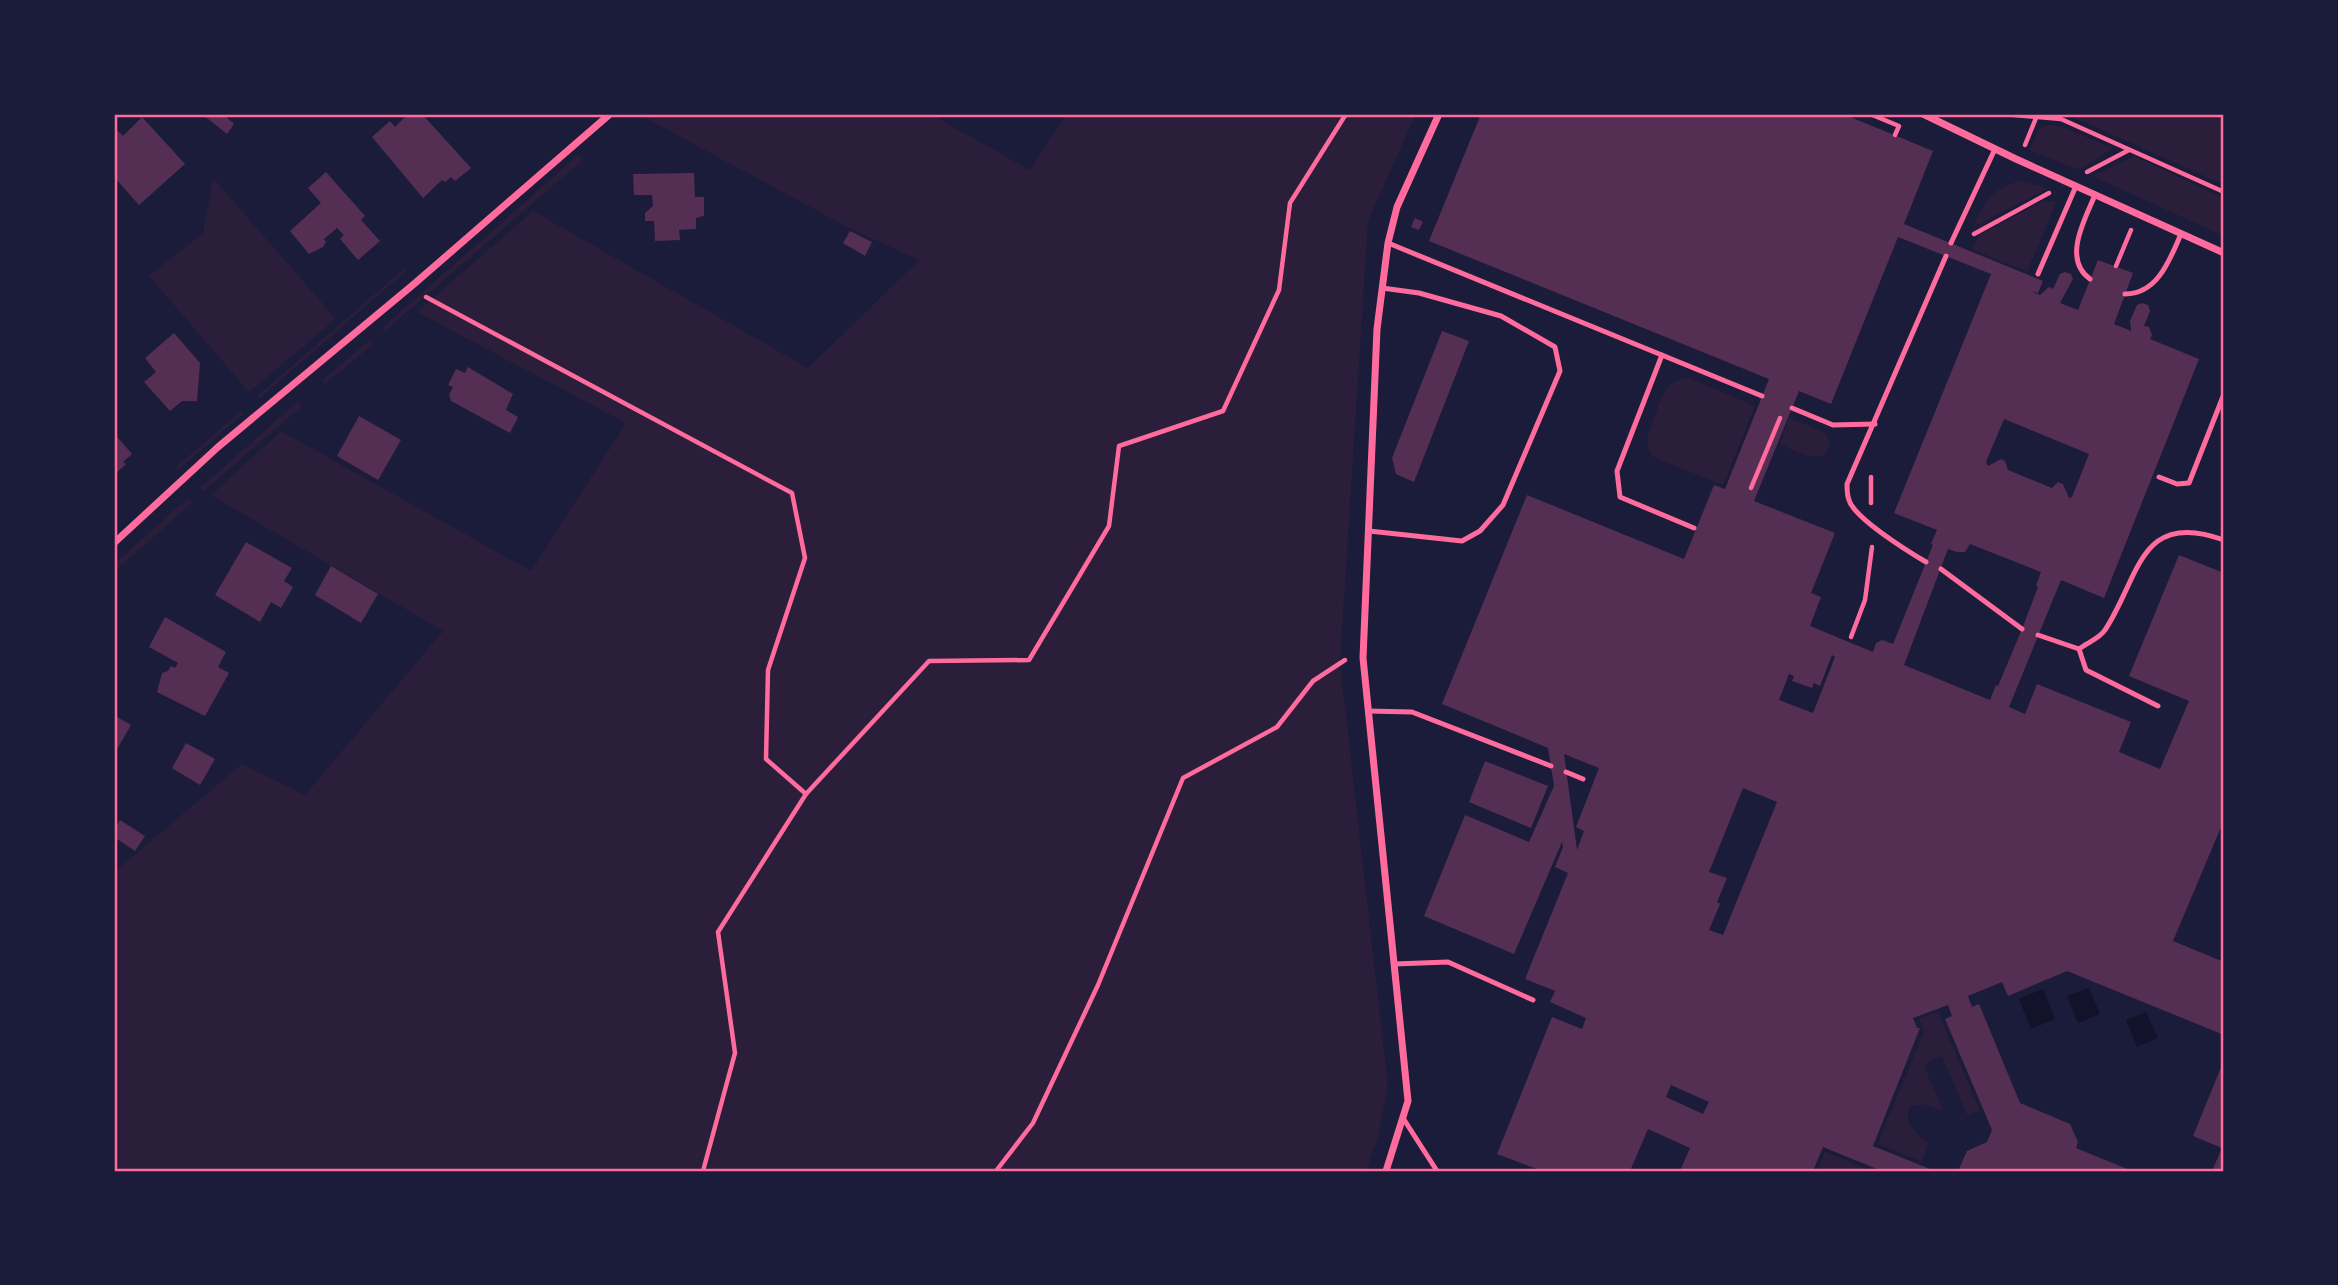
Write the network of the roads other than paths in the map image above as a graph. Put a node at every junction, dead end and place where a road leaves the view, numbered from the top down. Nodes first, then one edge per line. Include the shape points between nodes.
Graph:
1 (610, 114) edge
2 (1439, 114) edge
3 (1923, 114) edge
4 (1995, 149) junction
5 (2076, 186) junction
6 (2095, 195) junction
7 (2180, 234) junction
8 (1388, 243) junction
9 (1951, 243) dead end
10 (2224, 253) edge
11 (1946, 256) dead end
12 (2038, 274) dead end
13 (2091, 279) dead end
14 (1382, 288) junction
15 (2125, 294) dead end
16 (1662, 355) junction
17 (2224, 394) edge
18 (1762, 396) dead end
19 (1792, 408) dead end
20 (1875, 424) junction
21 (2159, 477) dead end
22 (1694, 528) dead end
23 (1369, 531) junction
24 (2224, 540) edge
25 (114, 543) edge
26 (1926, 562) dead end
27 (1941, 569) dead end
28 (2022, 629) dead end
29 (2038, 635) dead end
30 (2079, 649) junction
31 (2158, 706) dead end
32 (1368, 711) junction
33 (1551, 766) dead end
34 (1566, 772) dead end
35 (1583, 779) dead end
36 (1394, 964) junction
37 (1533, 1000) dead end
38 (1403, 1117) junction
39 (1386, 1171) edge
40 (1437, 1171) edge

1 - 25 street via 218,447
2 - 8 street via 1397,207
3 - 4 street
4 - 5 street
4 - 9 lane
5 - 6 street
5 - 12 lane
6 - 7 street
6 - 13 lane via 2077,243 2079,264
7 - 10 street
7 - 15 lane via 2162,273 2147,288
8 - 14 street
8 - 16 lane
11 - 20 lane
14 - 23 street
14 - 23 lane via 1419,293 1501,316 1555,347 1560,371 1503,505 1479,531 1462,541
16 - 18 lane
16 - 22 lane via 1617,471 1620,497
17 - 21 lane via 2189,483
19 - 20 lane via 1833,425
20 - 26 lane via 1847,484 1849,502 1860,516
23 - 32 street via 1363,658
24 - 30 lane via 2182,531 2160,539 2145,552 2104,632
27 - 28 lane
29 - 30 lane
30 - 31 lane via 2086,670
32 - 33 lane via 1412,712
32 - 36 street
34 - 35 lane
36 - 37 lane via 1448,962
36 - 38 street via 1408,1101
38 - 39 street
38 - 40 lane

